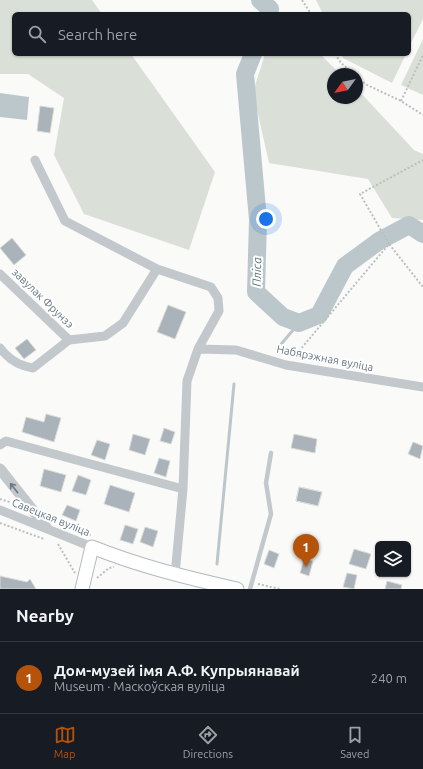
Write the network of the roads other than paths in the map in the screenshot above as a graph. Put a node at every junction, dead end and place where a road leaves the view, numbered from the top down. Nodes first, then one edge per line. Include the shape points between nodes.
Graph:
1 (35, 160) dead end
2 (157, 269) junction
3 (0, 274) edge
4 (68, 340) junction
5 (0, 348) edge
6 (198, 349) junction
7 (423, 387) edge
8 (0, 445) edge
9 (271, 453) dead end
10 (0, 469) edge
11 (183, 488) junction
12 (0, 510) edge
13 (49, 523) junction
14 (93, 542) junction
15 (175, 575) junction
16 (82, 589) edge
17 (237, 589) edge
18 (250, 589) edge

1 - 2 street via 65,221
2 - 4 street, завулак Фрунзэ via 123,323 105,336
2 - 6 street via 211,287 218,298 219,311
3 - 4 street, завулак Фрунзэ
4 - 5 street, завулак Фрунзэ via 33,368 22,367 6,356
6 - 7 street, Набярэжная вуліца via 236,350 286,365
6 - 11 street via 187,381
8 - 11 street via 6,441
9 - 18 lane via 266,483 271,514
13 -> 10 street
11 - 15 street
12 - 13 street, Савецкая вуліца
13 - 14 street, Савецкая вуліца
14 - 15 main road via 119,558
14 - 16 main road
15 - 17 main road

